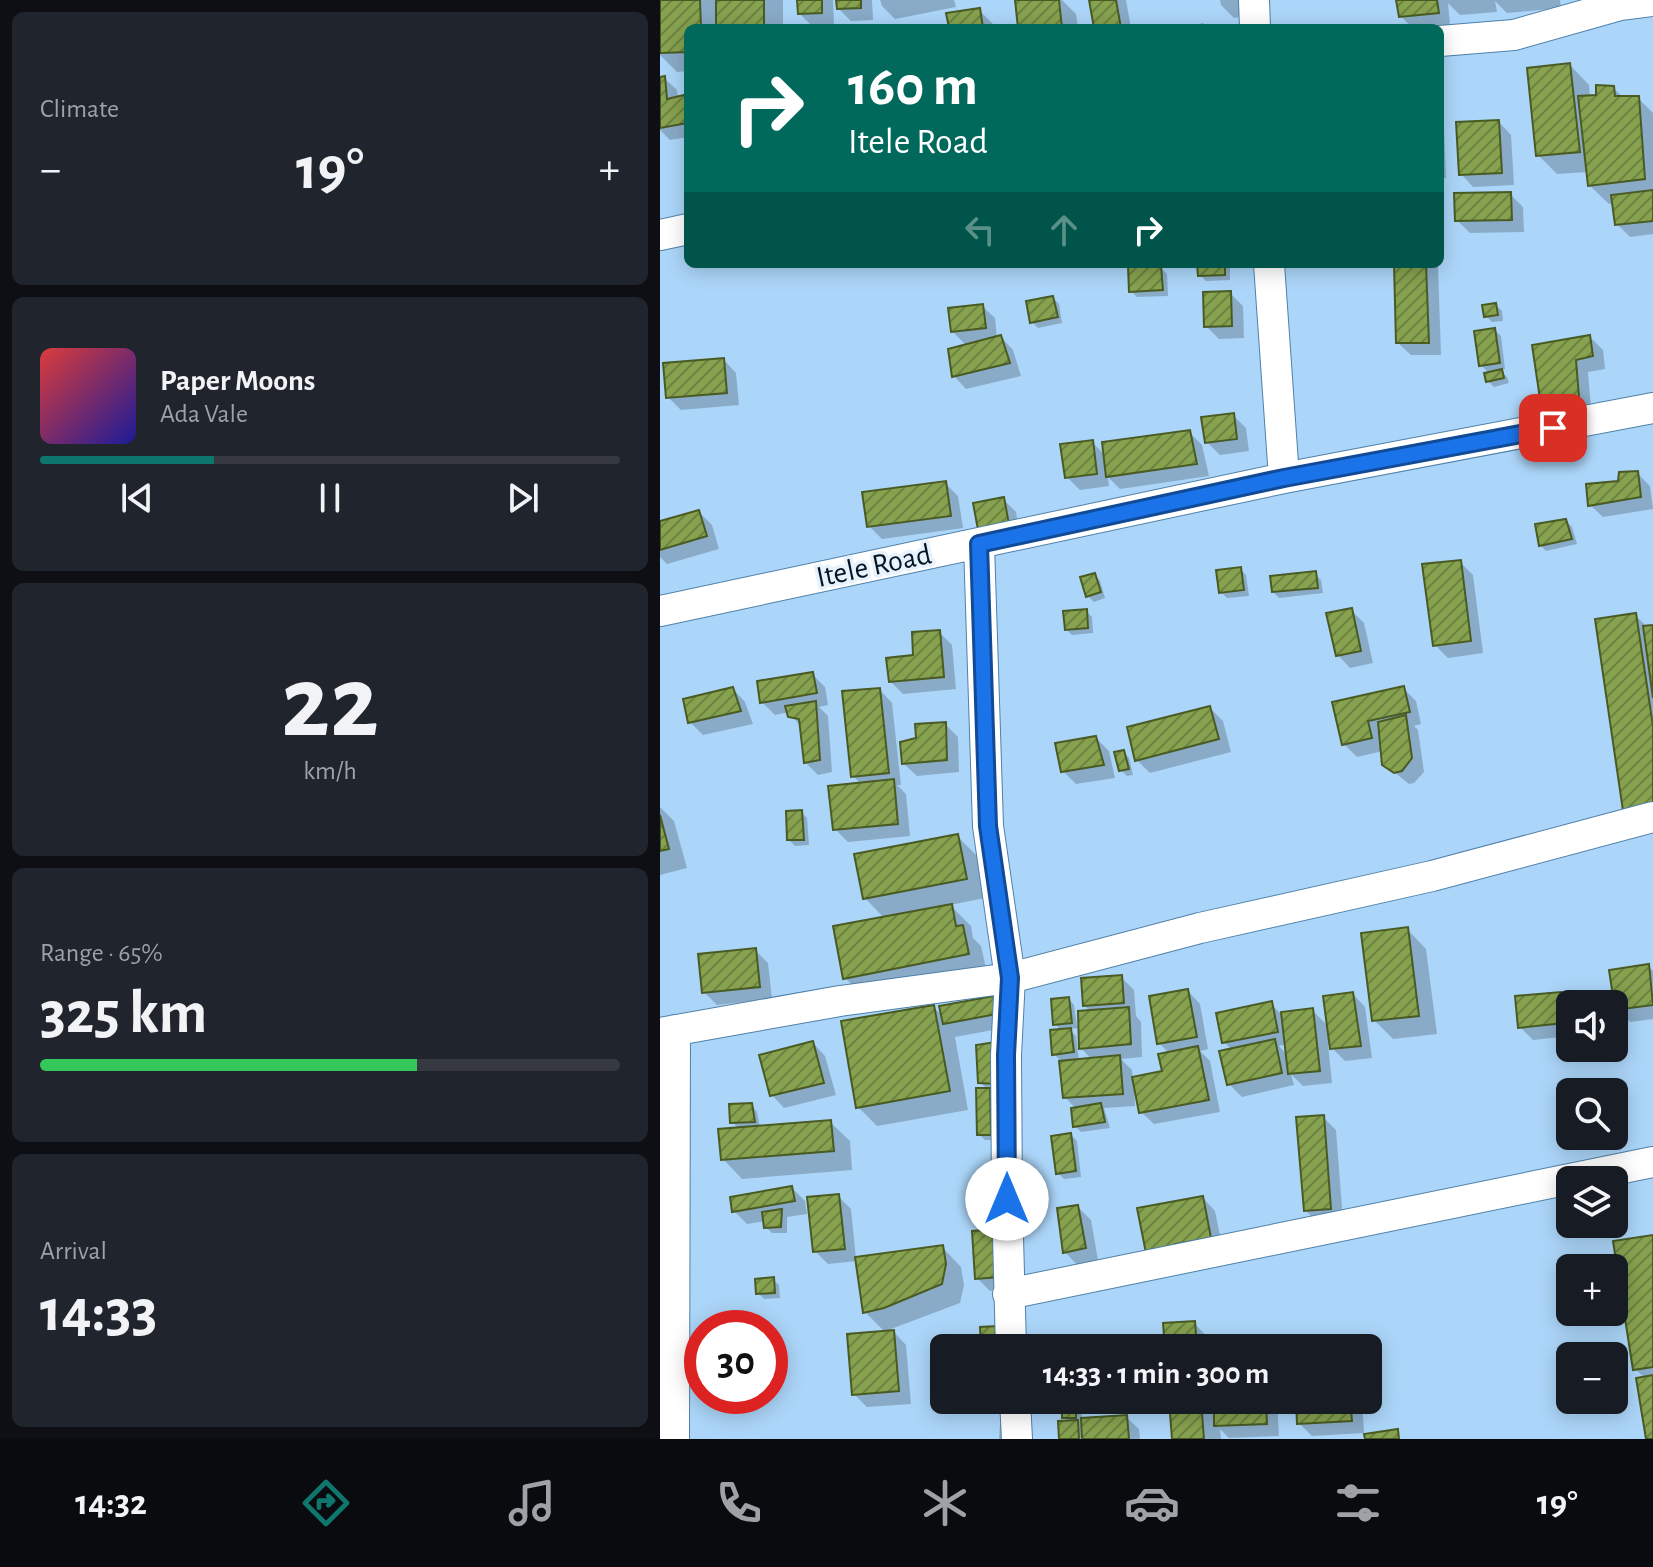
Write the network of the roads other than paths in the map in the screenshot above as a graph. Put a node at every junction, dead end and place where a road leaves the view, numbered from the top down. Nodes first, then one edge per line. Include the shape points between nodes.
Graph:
1 (1254, 0) edge
2 (1653, 1) edge
3 (1620, 2) edge
4 (1255, 24) edge
5 (1444, 41) edge
6 (684, 230) edge
7 (660, 235) edge
8 (1269, 268) edge
9 (1653, 408) edge
10 (1284, 478) junction
11 (979, 544) junction
12 (660, 611) edge
13 (1653, 817) edge
14 (1010, 978) junction
15 (667, 1032) edge
16 (1653, 1162) edge
17 (1008, 1294) junction
18 (1010, 1334) edge
19 (668, 1394) edge
20 (1016, 1414) edge
21 (674, 1439) edge
22 (1017, 1439) edge

1 - 4 street
2 - 3 street
3 - 5 street via 1514,35
6 - 7 street
8 - 10 street
9 - 10 street, Itele Road
10 - 11 street, Itele Road
11 - 12 street, Itele Road
11 - 14 street via 988,826
13 - 14 street
14 - 15 street
14 - 17 street
15 - 19 street
16 - 17 street
17 - 18 street
19 - 21 street
20 - 22 street

